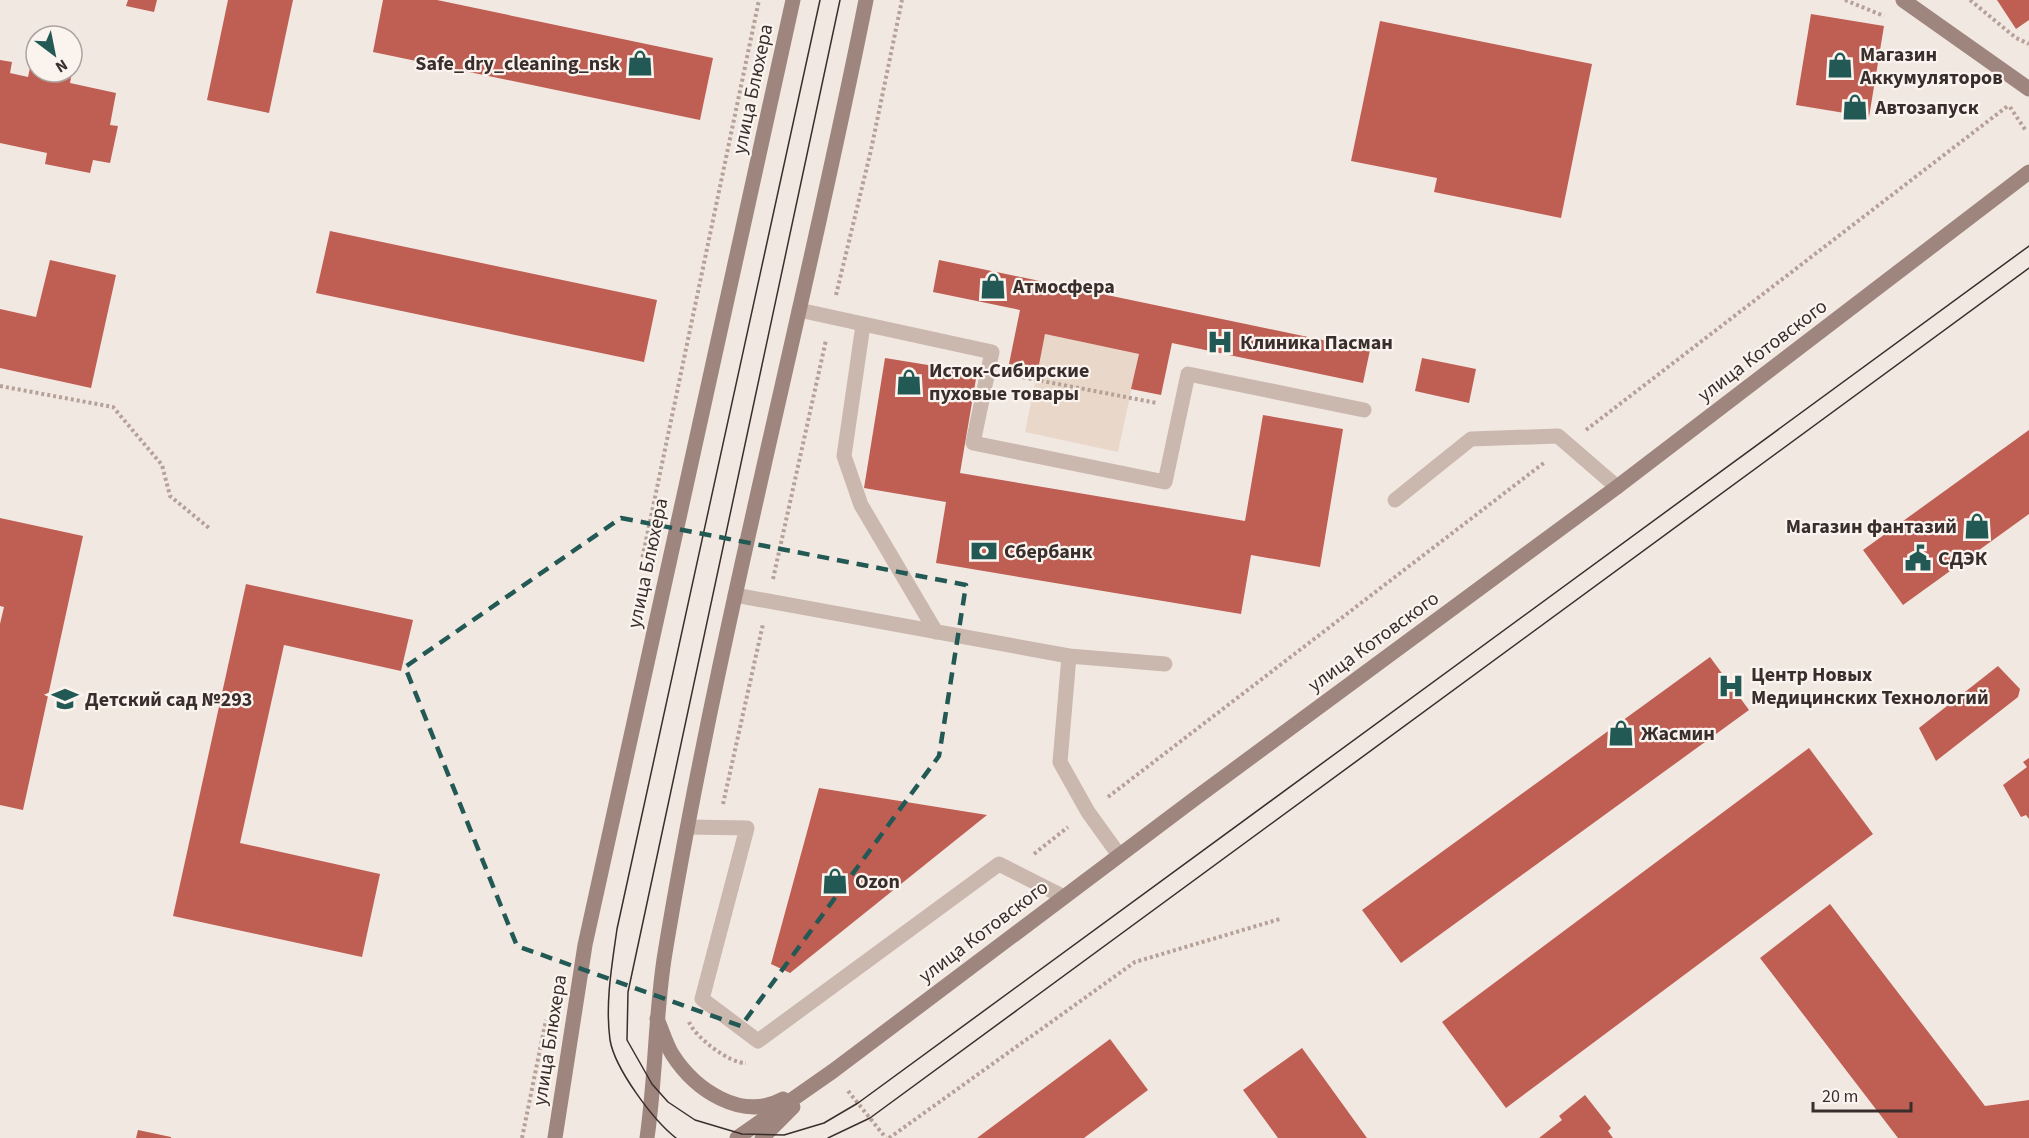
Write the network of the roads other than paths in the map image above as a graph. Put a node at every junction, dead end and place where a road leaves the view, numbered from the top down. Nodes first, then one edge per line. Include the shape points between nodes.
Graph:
1 (793, 0) edge
2 (866, 0) edge
3 (1903, 0) edge
4 (2029, 89) edge
5 (2029, 172) edge
6 (799, 310) junction
7 (863, 325) junction
8 (1364, 410) dead end
9 (1617, 487) junction
10 (1395, 500) dead end
11 (735, 596) junction
12 (936, 632) junction
13 (1069, 656) junction
14 (1165, 664) dead end
15 (690, 827) junction
16 (1119, 855) junction
17 (1064, 897) junction
18 (656, 1015) junction
19 (823, 1077) junction
20 (558, 1118) junction
21 (555, 1138) edge
22 (566, 1138) edge
23 (647, 1138) edge
24 (737, 1138) edge
25 (762, 1138) edge

1 - 20 street, улица Блюхера via 585,945
2 - 6 street
3 - 4 street
5 - 9 street, улица Котовского
6 - 7 lane
6 - 11 street
7 - 8 lane via 992,352 974,443 1165,482 1188,374
7 - 12 lane via 844,456 861,505
9 - 10 lane via 1558,436 1471,439
9 - 16 street, улица Котовского
11 - 12 lane
11 - 15 street
12 - 13 lane
13 - 14 lane
13 - 16 lane via 1060,762 1088,812
15 - 17 lane via 747,828 702,999 758,1041 999,864
15 - 18 street
16 - 17 street, улица Котовского
17 - 19 street, улица Котовского
18 - 19 street via 672,1054 713,1097 751,1108 777,1102
18 - 23 street
19 - 24 street, улица Котовского
19 - 25 street
20 - 21 street, улица Блюхера
20 - 22 street

